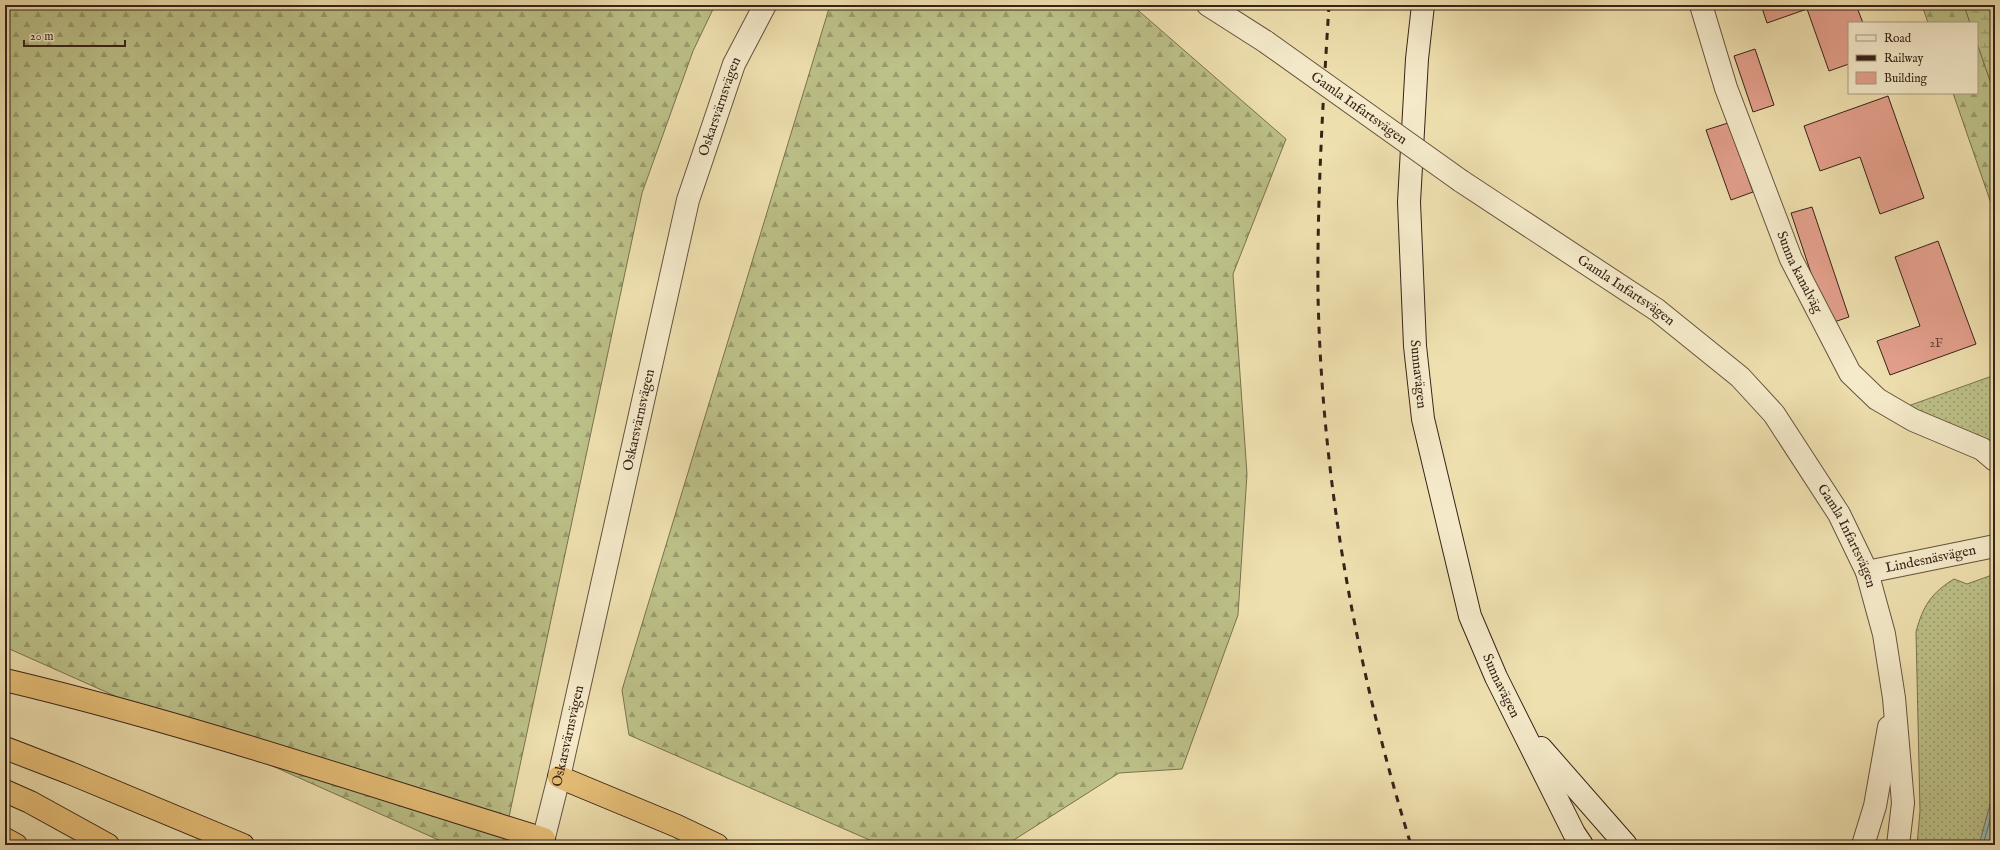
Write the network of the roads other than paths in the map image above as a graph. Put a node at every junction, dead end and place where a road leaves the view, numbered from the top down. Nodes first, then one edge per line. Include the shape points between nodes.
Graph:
1 (765, 5) edge
2 (1208, 5) edge
3 (1423, 5) edge
4 (1701, 5) edge
5 (1995, 460) edge
6 (1995, 546) edge
7 (1867, 572) junction
8 (5, 680) edge
9 (1894, 698) junction
10 (1521, 726) junction
11 (5, 748) edge
12 (559, 777) junction
13 (5, 791) edge
14 (5, 839) edge
15 (543, 842) edge
16 (16, 845) edge
17 (108, 845) edge
18 (243, 845) edge
19 (716, 845) edge
20 (1582, 845) edge
21 (1626, 845) edge
22 (1863, 845) edge
23 (1898, 845) edge

1 - 12 street, Oskarsvärnsvägen via 734,64 688,200
2 - 7 street, Gamla Infartsvägen, bridge via 1266,42 1461,181 1657,310 1740,377 1774,414 1804,459 1839,514
3 - 10 street, Sunnavägen via 1417,59 1409,202 1415,346 1423,419 1470,616 1496,677
4 - 5 street, Sunna kanalväg via 1726,88 1791,259 1850,373 1877,399 1913,420 1982,449
6 - 7 street, Lindesnäsvägen
7 - 9 street, Gamla Infartsvägen via 1884,634
8 - 15 highway via 254,747
9 - 22 street, Gamla Infartsvägen via 1875,806
9 - 23 street, Gamla Infartsvägen via 1903,803
10 - 20 street, Sunnavägen
10 - 21 street, Sunnavägen
11 - 18 highway
12 - 15 street, Oskarsvärnsvägen
12 - 19 highway
13 - 17 highway
14 - 16 highway

